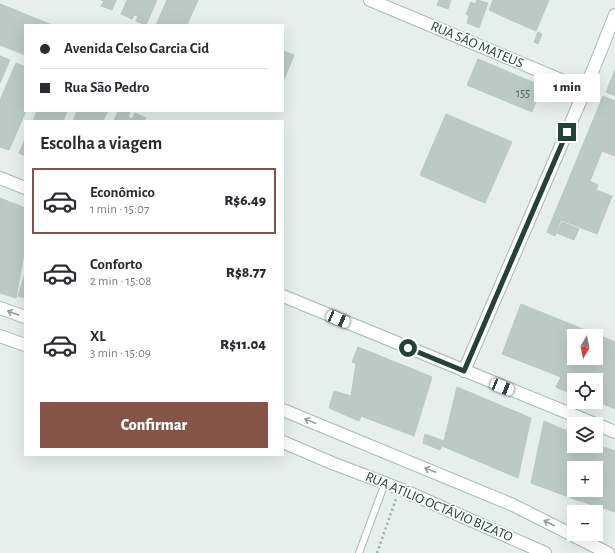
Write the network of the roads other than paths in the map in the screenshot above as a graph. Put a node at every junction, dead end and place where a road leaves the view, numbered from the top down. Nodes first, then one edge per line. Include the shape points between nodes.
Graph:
1 (370, 0) edge
2 (615, 15) edge
3 (585, 90) junction
4 (0, 178) edge
5 (24, 188) edge
6 (284, 296) edge
7 (0, 308) edge
8 (24, 317) edge
9 (0, 336) edge
10 (24, 345) edge
11 (464, 371) junction
12 (284, 410) edge
13 (578, 417) edge
14 (603, 427) edge
15 (615, 432) edge
16 (284, 442) edge
17 (384, 483) junction
18 (360, 553) edge
19 (545, 553) edge
20 (608, 553) edge

1 - 3 street, RUA SÃO MATEUS
2 - 3 street
3 - 11 street
4 - 5 street
6 - 11 street
8 -> 7 street
9 - 10 street
11 - 13 street
20 -> 12 street via 513,504
14 - 15 street
16 - 17 street, RUA ATÍLIO OCTÁVIO BIZATO
17 - 18 lane
17 - 19 street, RUA ATÍLIO OCTÁVIO BIZATO

